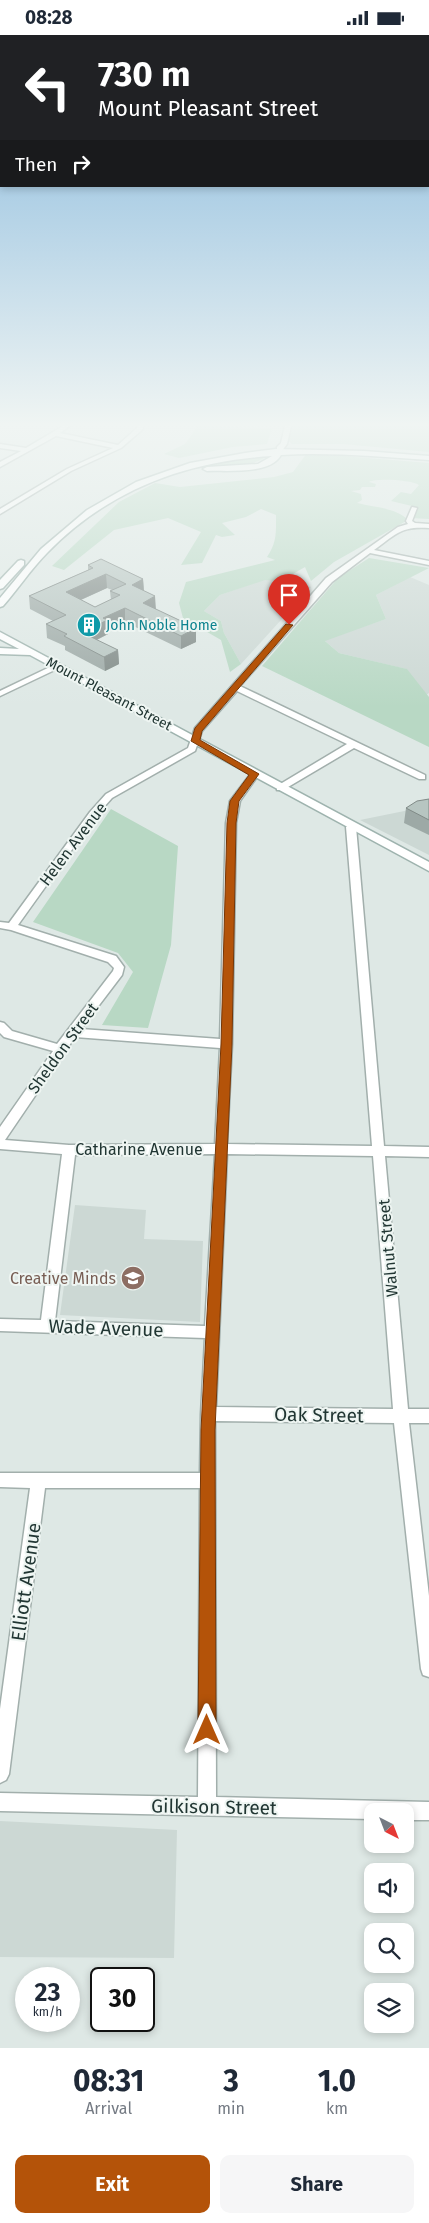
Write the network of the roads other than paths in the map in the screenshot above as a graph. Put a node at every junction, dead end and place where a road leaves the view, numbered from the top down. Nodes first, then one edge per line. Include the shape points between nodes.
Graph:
1 (66, 520) edge
2 (79, 520) edge
3 (409, 520) edge
4 (413, 525) junction
5 (429, 525) edge
6 (369, 551) junction
7 (429, 563) edge
8 (0, 586) edge
9 (0, 604) edge
10 (0, 635) edge
11 (0, 651) edge
12 (38, 656) junction
13 (57, 667) junction
14 (235, 687) junction
15 (0, 694) edge
16 (195, 741) junction
17 (354, 743) junction
18 (255, 774) junction
19 (422, 777) dead end
20 (280, 788) junction
21 (351, 827) junction
22 (429, 867) edge
23 (0, 925) edge
24 (12, 927) junction
25 (0, 1026) edge
26 (74, 1033) junction
27 (226, 1044) junction
28 (60, 1049) junction
29 (0, 1137) edge
30 (0, 1143) edge
31 (222, 1149) junction
32 (69, 1150) junction
33 (380, 1150) junction
34 (429, 1152) edge
35 (0, 1325) edge
36 (47, 1326) junction
37 (213, 1331) junction
38 (208, 1414) junction
39 (401, 1416) junction
40 (429, 1416) edge
41 (40, 1479) junction
42 (0, 1480) edge
43 (207, 1481) junction
44 (429, 1669) edge
45 (0, 1775) edge
46 (0, 1802) edge
47 (207, 1807) junction
48 (429, 1811) edge

1 - 8 main road
2 - 9 main road via 45,550
3 - 4 street
4 - 5 street
4 - 6 street, Helen Avenue via 400,528
6 - 7 street
6 - 14 street, Helen Avenue via 329,580
10 - 12 main road, Mount Pleasant Street
11 - 12 main road
12 - 13 main road, Mount Pleasant Street
13 - 15 street
13 - 16 main road, Mount Pleasant Street
14 - 16 street, Helen Avenue via 198,730
14 - 17 street
16 - 18 main road, Mount Pleasant Street
16 - 24 street, Helen Avenue via 192,749 109,796 92,813
17 - 19 street
17 - 20 street
18 - 20 main road, Mount Pleasant Street
18 - 27 street via 235,801 231,823
20 - 21 main road, Mount Pleasant Street
21 - 22 main road, Mount Pleasant Street
21 - 33 street, Walnut Street
23 - 24 street
24 - 26 street, Sheldon Street via 118,963 118,972
25 - 28 street via 8,1034
26 - 27 street
26 - 28 street, Sheldon Street
27 - 31 street
28 - 29 street, Sheldon Street
30 - 32 street, Catharine Avenue
31 - 32 street, Catharine Avenue
31 - 33 street, Catharine Avenue
31 - 37 street
32 - 36 street
33 - 34 street, Catharine Avenue
33 - 39 street, Walnut Street
35 - 36 street, Wade Avenue
36 - 37 street, Wade Avenue
37 - 38 street
38 - 39 street, Oak Street
38 - 43 street
39 - 40 street, Oak Street
39 - 44 street, Walnut Street
41 - 42 street
41 - 43 street
41 - 45 street, Elliott Avenue
43 - 47 street
46 - 47 street, Gilkison Street
47 - 48 street, Gilkison Street

